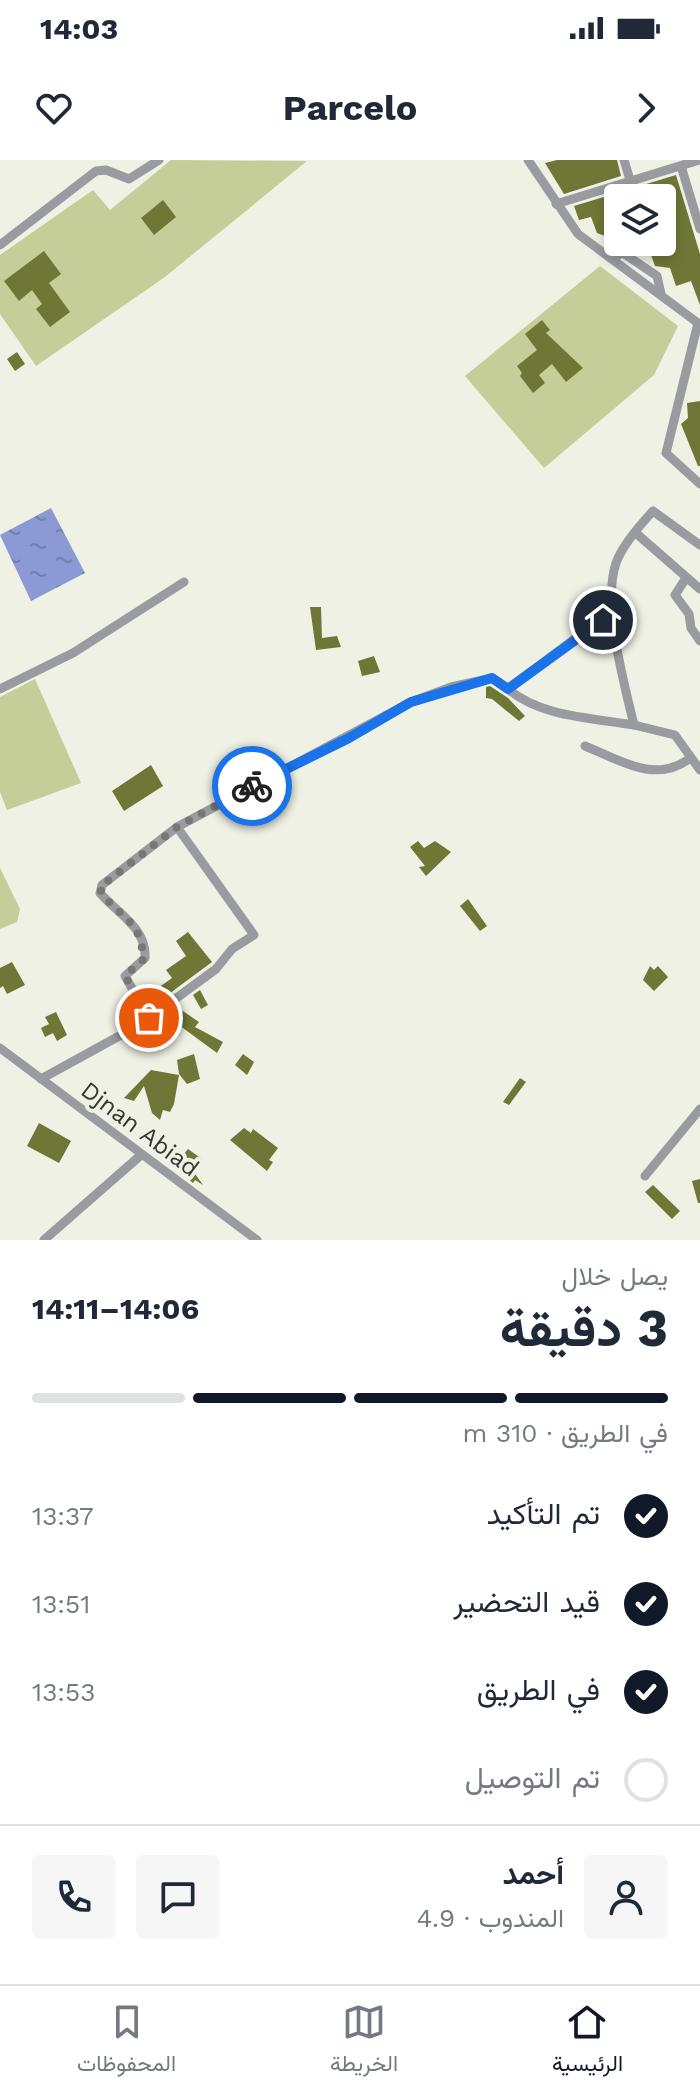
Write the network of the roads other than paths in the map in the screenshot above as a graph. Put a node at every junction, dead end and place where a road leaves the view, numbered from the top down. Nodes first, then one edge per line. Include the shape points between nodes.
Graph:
1 (159, 160) edge
2 (530, 160) edge
3 (624, 160) edge
4 (699, 160) edge
5 (681, 166) junction
6 (630, 180) junction
7 (556, 204) junction
8 (700, 229) edge
9 (0, 245) edge
10 (699, 323) edge
11 (700, 484) edge
12 (637, 534) junction
13 (700, 545) edge
14 (686, 578) junction
15 (184, 582) dead end
16 (700, 589) edge
17 (614, 614) junction
18 (700, 641) edge
19 (0, 689) edge
20 (508, 689) junction
21 (634, 725) junction
22 (585, 746) dead end
23 (689, 759) junction
24 (700, 770) edge
25 (177, 827) junction
26 (149, 1018) junction
27 (0, 1048) edge
28 (41, 1079) junction
29 (700, 1109) edge
30 (141, 1155) junction
31 (645, 1176) dead end
32 (44, 1240) edge
33 (257, 1240) edge

1 - 9 street via 129,179 96,171
2 - 7 street
3 - 6 street
4 - 5 street
5 - 6 street
5 - 8 street
6 - 7 street
7 - 10 street via 578,234
10 - 11 street via 666,453
12 - 13 street via 655,511
12 - 14 street
12 - 17 street via 616,562
14 - 16 street
14 - 18 street via 675,595
15 - 19 street via 73,653
17 - 20 street
17 - 21 street
20 - 21 street via 551,711
20 - 25 street via 492,678 411,702
21 - 23 street via 671,732
22 - 23 street via 625,765 651,770 672,770
23 - 24 street
25 - 26 street via 100,890 140,935 145,958 125,976
25 - 26 street via 254,935
26 - 28 street
27 - 28 street, Djnan Abiad
28 - 30 street, Djnan Abiad
29 - 31 street
30 - 32 street
30 - 33 street, Djnan Abiad

